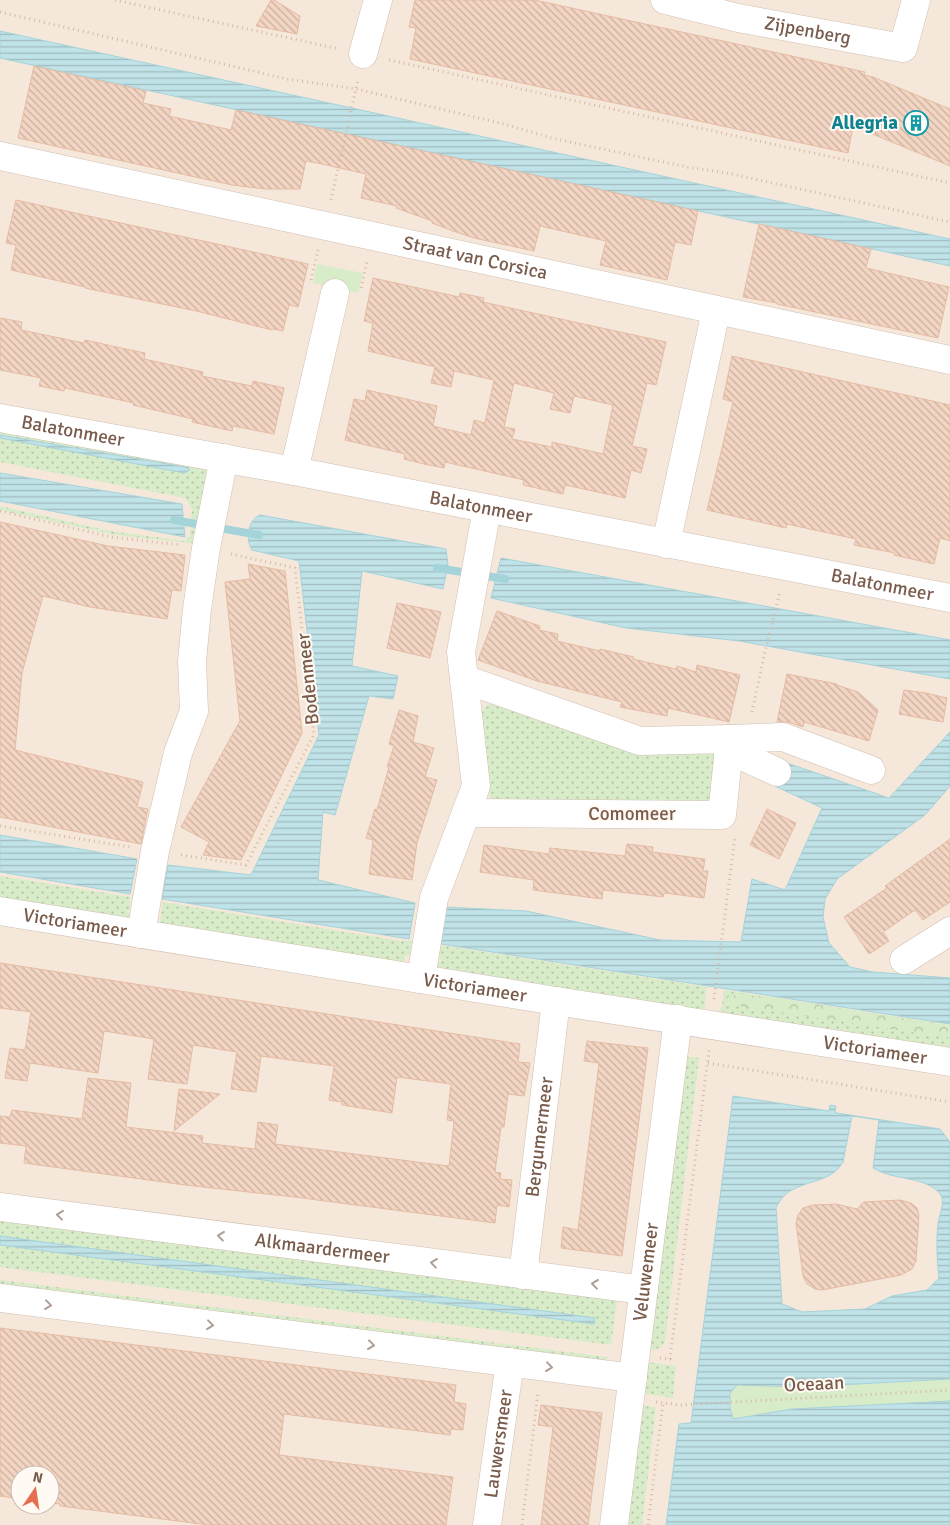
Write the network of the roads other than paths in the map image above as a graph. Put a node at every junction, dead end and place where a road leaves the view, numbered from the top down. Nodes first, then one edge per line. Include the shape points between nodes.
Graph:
1 (378, 0) edge
2 (665, 0) edge
3 (916, 0) edge
4 (363, 54) road end
5 (0, 156) edge
6 (335, 293) road end
7 (716, 310) junction
8 (950, 360) edge
9 (0, 418) edge
10 (224, 458) junction
11 (294, 471) junction
12 (487, 509) junction
13 (666, 544) junction
14 (950, 598) edge
15 (464, 679) junction
16 (735, 744) junction
17 (871, 770) dead end
18 (777, 772) dead end
19 (466, 813) junction
20 (0, 910) edge
21 (142, 924) junction
22 (950, 931) edge
23 (904, 960) dead end
24 (423, 967) junction
25 (556, 1001) junction
26 (678, 1020) junction
27 (950, 1062) edge
28 (0, 1207) edge
29 (524, 1274) junction
30 (644, 1290) junction
31 (0, 1298) edge
32 (510, 1362) junction
33 (634, 1367) junction
34 (488, 1525) edge
35 (614, 1525) edge

1 - 4 street
2 - 3 street, Zijpenberg via 738,18 904,48
5 - 7 street, Straat van Corsica
6 - 11 street
7 - 8 street, Straat van Corsica
7 - 13 street
9 - 10 street, Balatonmeer
10 - 11 street, Balatonmeer
10 - 21 street via 206,545 197,610 192,661 194,711 178,752
11 - 12 street, Balatonmeer
12 - 13 street, Balatonmeer
12 - 15 street via 461,652
13 - 14 street, Balatonmeer
15 - 16 street via 640,741
15 - 19 street via 476,786
16 - 17 street via 783,737
16 - 18 street via 744,757
16 - 19 street, Comomeer via 722,815
19 - 24 street via 434,898
20 - 21 street, Victoriameer
21 - 24 street, Victoriameer
22 - 23 street
24 - 25 street, Victoriameer
25 - 26 street, Victoriameer
25 - 29 street, Bergumermeer
26 - 27 street, Victoriameer via 713,1014
26 - 30 street, Veluwemeer
29 -> 28 street, Alkmaardermeer
30 -> 29 street, Alkmaardermeer
30 - 33 street, Veluwemeer
31 -> 32 street
32 -> 33 street via 541,1366
32 - 34 street, Lauwersmeer
33 - 35 street, Veluwemeer

